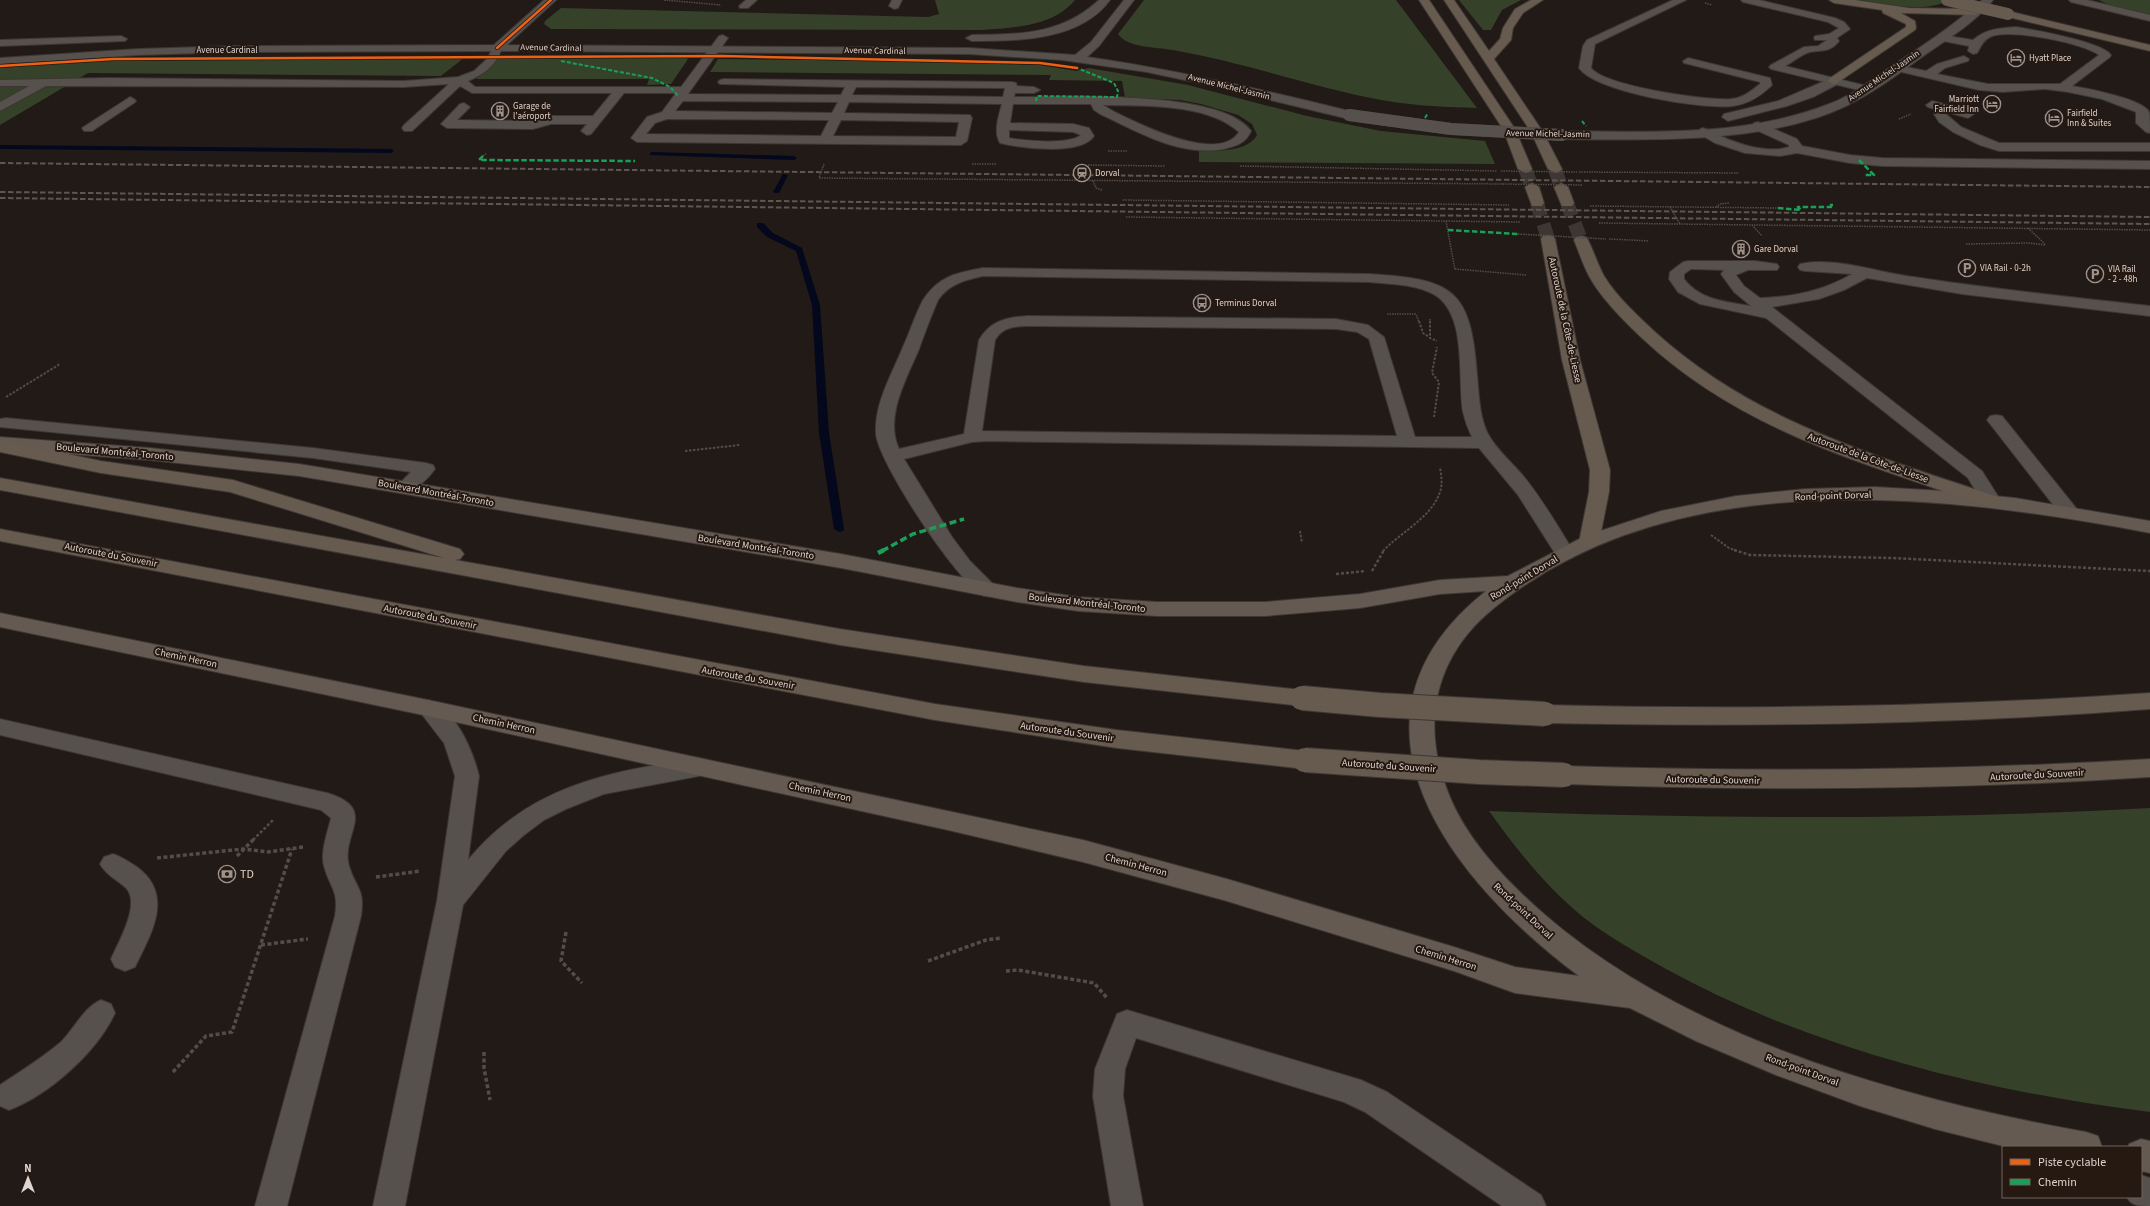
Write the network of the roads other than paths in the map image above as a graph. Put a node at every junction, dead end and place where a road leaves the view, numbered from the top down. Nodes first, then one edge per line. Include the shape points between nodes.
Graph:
1 (551, 0) edge
2 (1106, 0) edge
3 (1129, 0) edge
4 (1424, 0) edge
5 (1449, 0) edge
6 (1538, 0) edge
7 (1681, 0) edge
8 (1746, 0) edge
9 (1834, 0) edge
10 (1947, 0) edge
11 (1970, 0) edge
12 (1988, 0) edge
13 (2074, 0) edge
14 (1875, 6) junction
15 (1975, 12) junction
16 (2012, 12) junction
17 (2150, 18) edge
18 (1088, 28) dead end
19 (509, 37) junction
20 (608, 37) dead end
21 (132, 38) dead end
22 (214, 38) dead end
23 (711, 38) dead end
24 (727, 38) joint
25 (1942, 38) junction
26 (927, 39) dead end
27 (957, 39) dead end
28 (2150, 42) edge
29 (0, 43) edge
30 (497, 48) junction
31 (715, 48) junction
32 (1069, 48) junction
33 (2150, 48) edge
34 (1088, 50) junction
35 (1062, 57) junction
36 (1488, 57) junction
37 (1078, 59) junction
38 (1964, 59) dead end
39 (0, 60) edge
40 (1688, 61) dead end
41 (1897, 68) junction
42 (1928, 75) junction
43 (460, 80) junction
44 (44, 81) junction
45 (1834, 81) junction
46 (724, 82) dead end
47 (1957, 82) junction
48 (0, 83) edge
49 (852, 83) junction
50 (1996, 88) junction
51 (2062, 88) junction
52 (1867, 89) junction
53 (576, 90) junction
54 (621, 90) junction
55 (682, 94) junction
56 (1009, 95) junction
57 (1097, 96) junction
58 (845, 99) junction
59 (1990, 99) dead end
60 (519, 100) dead end
61 (130, 101) dead end
62 (563, 106) dead end
63 (1980, 106) dead end
64 (0, 107) edge
65 (464, 108) dead end
66 (1944, 108) junction
67 (1348, 111) junction
68 (2146, 112) edge
69 (1968, 114) junction
70 (666, 115) junction
71 (837, 116) junction
72 (550, 120) junction
73 (596, 120) junction
74 (1707, 124) junction
75 (1004, 126) junction
76 (1758, 126) junction
77 (88, 128) dead end
78 (408, 128) dead end
79 (2150, 129) edge
80 (588, 130) dead end
81 (1967, 134) junction
82 (825, 140) junction
83 (2150, 147) edge
84 (1796, 149) junction
85 (2150, 165) edge
86 (1525, 169) tunnel mouth
87 (1555, 169) tunnel mouth
88 (1532, 187) tunnel mouth
89 (1561, 187) tunnel mouth
90 (1537, 203) tunnel mouth
91 (1567, 203) tunnel mouth
92 (1548, 239) tunnel mouth
93 (1581, 240) tunnel mouth
94 (1752, 267) junction
95 (1772, 267) dead end
96 (1805, 267) dead end
97 (1864, 273) junction
98 (1758, 303) junction
99 (2150, 311) edge
100 (1773, 316) junction
101 (1996, 420) dead end
102 (6, 423) dead end
103 (972, 437) junction
104 (1408, 442) junction
105 (0, 443) edge
106 (1484, 443) junction
107 (0, 446) edge
108 (893, 456) junction
109 (0, 484) edge
110 (405, 487) junction
111 (1991, 501) junction
112 (2069, 512) junction
113 (2150, 527) edge
114 (0, 535) edge
115 (1589, 542) junction
116 (1565, 554) junction
117 (1512, 584) junction
118 (555, 586) junction
119 (989, 590) junction
120 (0, 620) edge
121 (2150, 701) edge
122 (428, 708) junction
123 (0, 727) edge
124 (699, 767) junction
125 (2150, 768) edge
126 (113, 864) dead end
127 (450, 901) junction
128 (125, 959) dead end
129 (1632, 995) junction
130 (101, 1013) dead end
131 (9, 1096) dead end
132 (2069, 1145) edge
133 (271, 1206) edge
134 (389, 1206) edge
135 (1127, 1206) edge
136 (1530, 1206) edge

1 - 19 main road
2 - 18 main road
2 - 27 main road via 1082,19 1053,30 1008,37
3 - 34 main road
4 - 86 highway via 1509,129
5 - 36 highway
6 - 36 highway via 1514,17 1505,40
7 - 40 lane via 1591,42 1588,46 1585,68 1600,79 1704,104 1743,99 1758,93 1766,85 1766,80
8 - 45 lane via 1824,18 1844,27 1831,37 1834,41 1831,43 1808,50 1775,67
9 - 14 highway
10 - 16 highway, bridge
11 - 16 highway
12 - 15 main road, Avenue Michel-Jasmin
13 - 17 lane
14 - 15 highway via 1918,12
14 - 45 highway via 1908,20 1911,28
15 - 25 main road, Avenue Michel-Jasmin
16 - 28 highway
16 - 33 highway
19 - 20 main road, Avenue Cardinal
19 - 22 main road, Avenue Cardinal
19 - 30 main road
21 - 29 main road
23 - 24 main road
24 - 31 lane
25 - 41 main road, Avenue Michel-Jasmin
25 - 51 lane via 1974,47 1984,34 2024,31 2101,51 2106,56
26 - 32 main road
30 - 31 main road, Avenue Cardinal
30 - 39 main road, Avenue Cardinal via 179,50
30 - 43 lane via 493,59 478,73
31 - 35 main road, Avenue Cardinal via 956,51
31 - 55 lane
32 - 34 main road
32 - 35 main road
34 - 37 main road
34 - 67 main road, Avenue Michel-Jasmin via 1192,66 1311,98
35 - 37 main road, Avenue Cardinal
36 - 87 highway via 1537,132
37 - 67 main road, Avenue Michel-Jasmin via 1188,77
38 - 42 lane via 1942,66
41 - 42 lane
41 - 52 main road, Avenue Michel-Jasmin
42 - 47 lane
43 - 44 lane via 404,84
43 - 53 lane via 472,90
43 - 78 lane
44 - 48 lane
44 - 64 lane
45 - 52 lane
45 - 74 main road, Avenue Michel-Jasmin via 1816,91 1781,104
46 - 49 lane
47 - 50 lane
47 - 66 lane via 1929,105
49 - 56 lane via 1012,85
49 - 58 lane
50 - 51 lane
50 - 59 lane
51 - 68 lane via 2128,104
52 - 76 main road, Avenue Michel-Jasmin via 1852,99 1828,109
53 - 54 lane
53 - 60 lane via 567,101
54 - 55 lane
54 - 73 lane
55 - 58 lane
55 - 70 lane
56 - 57 lane
56 - 58 lane
56 - 75 lane
57 - 57 lane via 1098,107 1177,143 1198,146 1224,145 1237,140 1245,131 1232,120 1186,107
58 - 71 lane
61 - 77 lane
62 - 72 lane
63 - 69 lane
65 - 72 lane via 447,124 533,125
66 - 69 lane
66 - 81 lane via 1940,114 1942,119
67 - 74 main road, Avenue Michel-Jasmin, bridge via 1458,130 1654,135
68 - 79 lane via 2142,123
69 - 81 lane via 1965,118 1971,128
70 - 71 lane
70 - 82 lane via 650,120 637,138
71 - 82 lane
71 - 82 lane via 966,118 961,141
72 - 73 lane
73 - 80 lane
74 - 76 main road, Avenue Michel-Jasmin
74 - 84 lane via 1731,147 1748,151 1778,152
75 - 75 lane via 1002,138 1015,142 1072,143 1084,141 1088,136 1085,131 1073,128
76 - 84 lane via 1793,142
81 - 83 lane via 1999,148
84 - 85 lane via 1882,162
88 - 90 highway
89 - 91 highway
92 - 115 highway, Autoroute de la Côte-de-Liesse via 1571,360 1600,470 1599,492
93 - 111 highway, Autoroute de la Côte-de-Liesse via 1600,282 1628,316 1669,354 1731,398 1778,424 1825,444
94 - 95 lane
94 - 98 lane via 1731,270 1728,274 1739,289
94 - 100 lane via 1694,265 1682,268 1676,275 1683,289 1694,297
96 - 97 lane via 1846,268
97 - 98 lane via 1830,292 1805,299
97 - 99 lane via 1962,289
98 - 100 lane
100 - 111 lane via 1975,475
101 - 112 lane
102 - 110 lane via 313,453 426,469
103 - 104 lane
103 - 104 lane via 987,340 995,329 1007,324 1035,321 1312,324 1353,326 1376,337
103 - 108 lane
104 - 106 lane
105 - 110 main road, Boulevard Montréal-Toronto via 248,464
106 - 108 lane via 1472,415 1468,345 1461,315 1453,300 1429,285 1376,278 1001,272 966,275 941,286 933,293 890,402 885,435
106 - 116 lane via 1518,482
107 - 118 highway via 101,467 233,486
108 - 119 lane via 950,549 962,565
109 - 118 highway
110 - 119 main road, Boulevard Montréal-Toronto via 842,561
111 - 112 main road, Rond-point Dorval
111 - 115 main road, Rond-point Dorval via 1868,494 1786,497 1694,510 1631,526
112 - 113 main road, Rond-point Dorval
114 - 125 highway, Autoroute du Souvenir, bridge via 934,712 1117,739 1305,760 1471,772 1665,780 1969,778
115 - 116 main road, Rond-point Dorval
116 - 117 main road, Rond-point Dorval
117 - 119 main road, Boulevard Montréal-Toronto via 1440,587 1360,601 1265,610 1157,610 1086,604
117 - 129 main road, Rond-point Dorval via 1478,607 1458,628 1444,646 1433,667 1424,695 1421,725 1429,775 1456,837 1516,908 1556,942
118 - 121 highway, bridge via 832,636 986,660 1154,683 1380,705 1545,714 1807,718 1986,712
120 - 122 main road, Chemin Herron
122 - 124 main road, Chemin Herron
122 - 127 lane via 451,732 464,761 467,776
123 - 133 lane via 327,802 337,807 344,816 336,865 350,901
124 - 127 lane via 601,785 570,795 540,811 514,829 493,849
124 - 129 main road, Chemin Herron via 933,817 1148,868 1300,912 1515,980
126 - 128 lane via 140,886 146,900
127 - 134 lane
129 - 132 main road, Rond-point Dorval via 1692,1026 1821,1078 1922,1110
130 - 131 lane via 92,1029 66,1057
135 - 136 lane via 1108,1096 1110,1069 1127,1023 1350,1090 1376,1102

